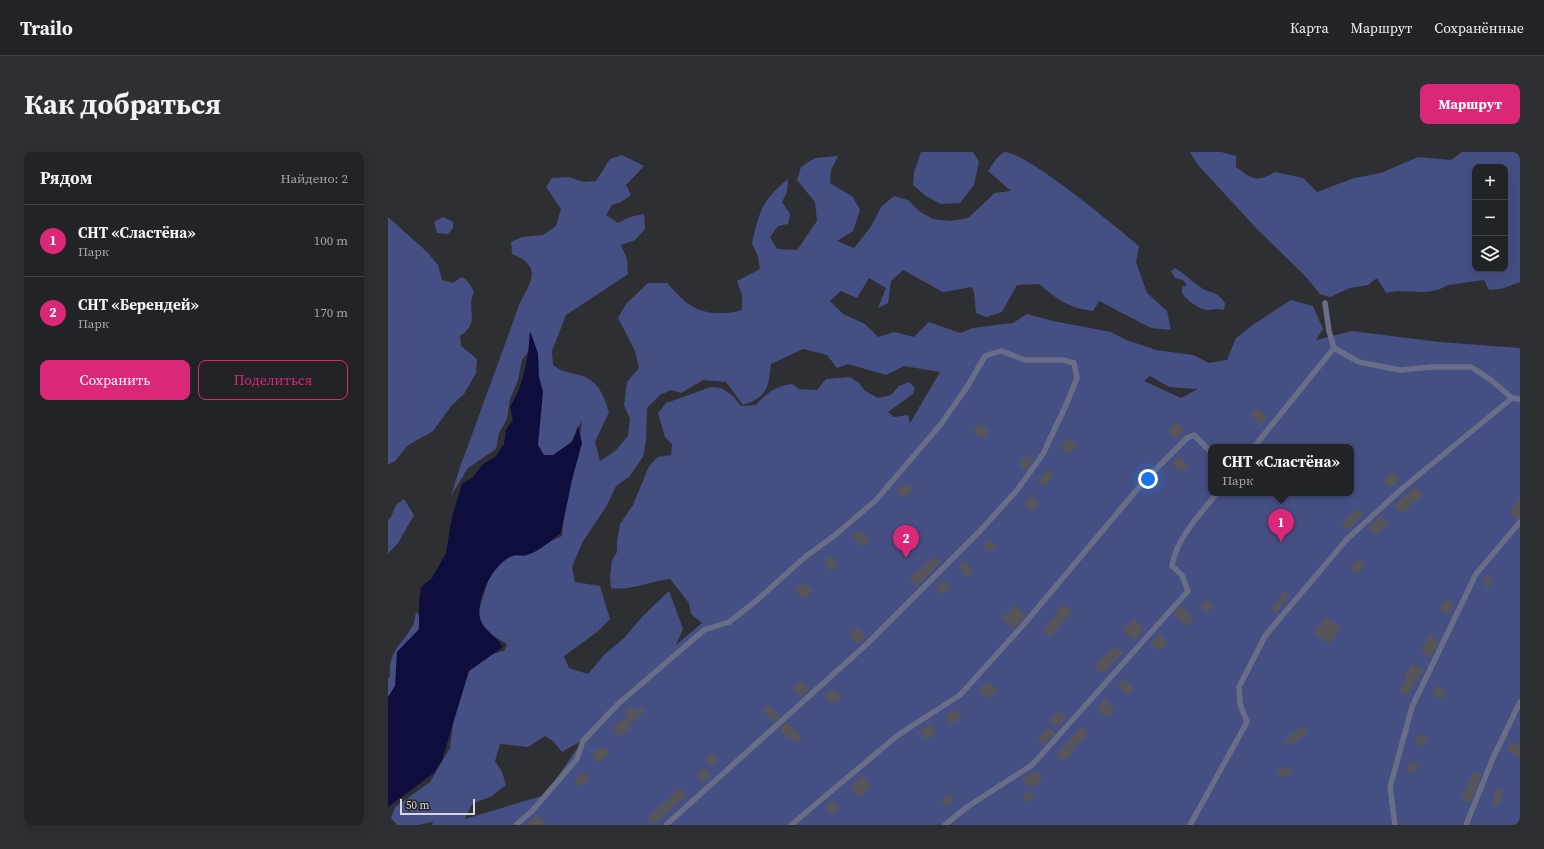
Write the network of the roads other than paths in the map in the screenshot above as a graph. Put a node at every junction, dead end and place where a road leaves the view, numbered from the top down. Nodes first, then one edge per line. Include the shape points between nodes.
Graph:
1 (1325, 303) dead end
2 (1334, 348) junction
3 (1512, 398) junction
4 (1520, 399) edge
5 (1256, 444) edge
6 (1208, 449) edge
7 (1215, 496) edge
8 (1520, 522) edge
9 (1520, 702) edge
10 (516, 825) edge
11 (666, 825) edge
12 (790, 825) edge
13 (945, 825) edge
14 (1190, 825) edge
15 (1395, 825) edge
16 (1466, 825) edge

1 - 2 lane
2 - 3 lane via 1359,362 1400,370 1471,367
2 - 5 lane
3 - 4 lane
3 - 14 lane via 1404,487 1347,539 1265,636 1239,687 1240,704 1247,722
6 - 12 lane via 1194,434 1187,438 1145,480 1035,611 960,694 898,735
7 - 13 lane via 1174,552 1172,566 1182,575 1188,591 1032,765 967,807
8 - 15 lane via 1476,574 1412,707 1390,787
9 - 16 lane via 1493,758
10 - 11 lane via 578,759 583,742 618,704 704,630 729,622 750,606 805,557 876,500 941,424 986,356 1001,351 1025,360 1063,360 1074,363 1077,378 1066,406 1043,454 1018,489 979,532 868,643

